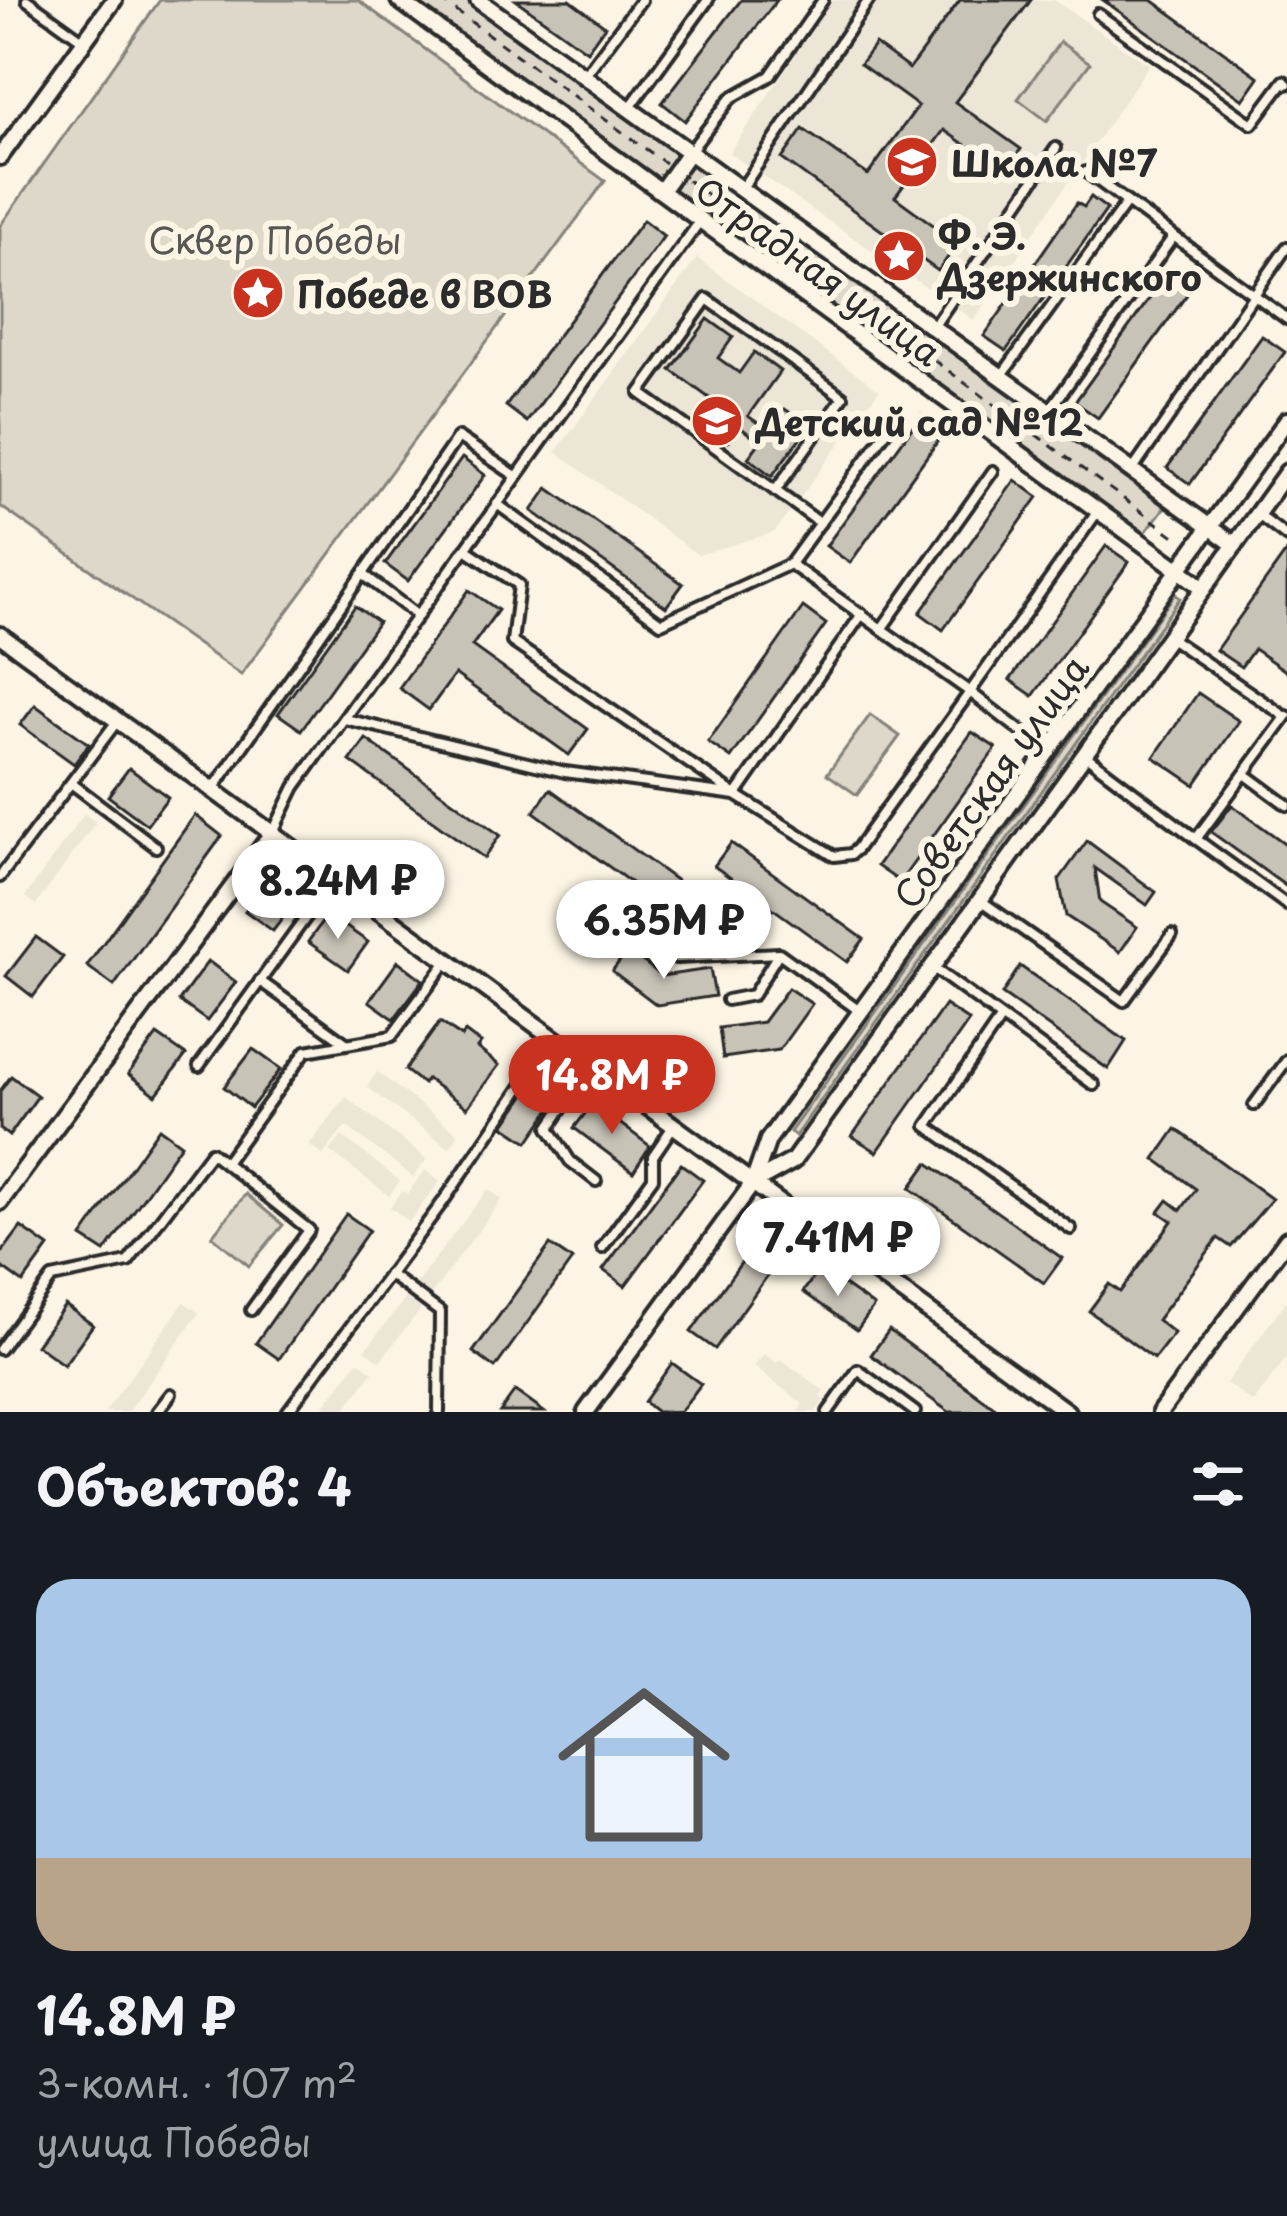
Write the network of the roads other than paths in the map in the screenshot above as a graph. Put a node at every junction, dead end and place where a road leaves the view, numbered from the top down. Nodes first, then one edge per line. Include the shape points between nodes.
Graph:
1 (27, 0) edge
2 (114, 0) edge
3 (399, 0) edge
4 (478, 0) edge
5 (641, 0) edge
6 (708, 0) edge
7 (823, 0) edge
8 (869, 0) edge
9 (1098, 14) dead end
10 (84, 42) junction
11 (584, 76) junction
12 (1287, 84) edge
13 (628, 109) junction
14 (1056, 148) dead end
15 (689, 152) junction
16 (0, 157) edge
17 (1086, 172) dead end
18 (741, 190) junction
19 (661, 191) junction
20 (1127, 202) junction
21 (700, 221) junction
22 (1173, 236) junction
23 (1287, 247) edge
24 (1254, 295) junction
25 (1287, 319) edge
26 (932, 327) junction
27 (1002, 375) junction
28 (1049, 411) junction
29 (899, 414) dead end
30 (1287, 420) edge
31 (993, 471) dead end
32 (1132, 471) junction
33 (1287, 472) edge
34 (516, 476) junction
35 (775, 491) junction
36 (497, 504) junction
37 (1098, 512) junction
38 (1257, 514) junction
39 (820, 524) junction
40 (1210, 527) junction
41 (1286, 535) edge
42 (1235, 545) junction
43 (467, 550) junction
44 (790, 564) junction
45 (1178, 570) junction
46 (364, 574) junction
47 (1204, 588) junction
48 (862, 614) junction
49 (418, 616) junction
50 (882, 628) junction
51 (0, 635) edge
52 (1168, 637) junction
53 (970, 692) junction
54 (1287, 717) edge
55 (345, 719) junction
56 (118, 720) junction
57 (1048, 752) junction
58 (1084, 755) junction
59 (1245, 774) junction
60 (71, 783) junction
61 (214, 788) junction
62 (736, 795) junction
63 (1287, 806) edge
64 (273, 832) junction
65 (1196, 839) junction
66 (156, 847) dead end
67 (0, 877) edge
68 (980, 900) junction
69 (1287, 905) edge
70 (312, 909) dead end
71 (644, 934) dead end
72 (1172, 935) dead end
73 (779, 953) junction
74 (448, 960) junction
75 (932, 968) junction
76 (260, 981) junction
77 (727, 1000) dead end
78 (861, 1012) junction
79 (1001, 1018) junction
80 (555, 1037) junction
81 (347, 1044) junction
82 (1287, 1060) edge
83 (592, 1064) junction
84 (199, 1066) dead end
85 (1094, 1085) dead end
86 (1254, 1106) dead end
87 (674, 1125) junction
88 (225, 1163) junction
89 (596, 1181) dead end
90 (753, 1183) junction
91 (0, 1202) edge
92 (1071, 1229) dead end
93 (1287, 1239) edge
94 (602, 1248) dead end
95 (389, 1274) junction
96 (251, 1310) dead end
97 (0, 1348) edge
98 (171, 1394) dead end
99 (290, 1408) edge
100 (158, 1412) edge
101 (303, 1412) edge
102 (439, 1412) edge
103 (586, 1412) edge
104 (828, 1412) edge
105 (915, 1412) edge
106 (1067, 1412) edge
107 (1160, 1412) edge

1 - 10 lane
2 - 10 street
3 - 19 street, Отрадная улица
4 - 11 street, Отрадная улица
5 - 11 lane
6 - 13 lane
7 - 15 lane via 770,76 730,98
8 - 18 lane
9 - 12 lane via 1252,124
10 - 16 street
11 - 13 street, Отрадная улица
13 - 15 street, Отрадная улица
14 - 26 lane
15 - 18 street, Отрадная улица
15 - 19 street
17 - 20 lane
18 - 26 street, Отрадная улица
19 - 21 street, Отрадная улица
20 - 22 lane
20 - 27 lane
21 - 34 lane
21 - 37 street, Отрадная улица
22 - 24 lane
22 - 28 lane
23 - 24 lane
24 - 25 lane
24 - 32 lane
26 - 27 street, Отрадная улица
27 - 28 street, Отрадная улица
28 - 32 street, Отрадная улица
29 - 39 lane
30 - 40 street, Советская улица
31 - 50 lane
32 - 40 street, Отрадная улица
33 - 38 street, Советская улица
34 - 36 lane
34 - 46 lane via 458,437
35 - 35 lane via 640,393 707,299 843,397
35 - 39 lane
36 - 43 lane
36 - 44 lane via 661,623
37 - 45 street, Отрадная улица
37 - 53 lane
38 - 41 lane
38 - 42 street, Советская улица
39 - 44 lane
40 - 42 street, Отрадная улица
40 - 45 street, Советская улица
42 - 47 street, Советская улица
43 - 49 lane
43 - 62 lane via 519,585 512,642
44 - 48 lane
45 - 47 street, Отрадная улица
45 - 57 street, Советская улица
46 - 49 lane
46 - 61 lane
47 - 52 street, Советская улица
48 - 50 lane
48 - 62 lane
49 - 55 lane
50 - 53 lane
51 - 56 street
52 - 54 lane
52 - 58 street, Советская улица
53 - 57 lane
53 - 62 lane via 850,854 834,856
54 - 59 lane
55 - 62 lane via 565,772
55 - 64 lane
56 - 60 lane
56 - 61 street
57 - 78 street, Советская улица
58 - 65 lane
58 - 68 street, Советская улица
59 - 63 lane
59 - 65 lane
60 - 66 lane
60 - 67 lane
61 - 64 street
64 - 74 street
64 - 91 street
65 - 69 lane
68 - 72 lane via 1124,1001
68 - 75 street, Советская улица
70 - 76 lane
71 - 73 lane via 676,958
73 - 77 lane via 753,995
73 - 78 lane
74 - 80 street
74 - 81 lane via 392,1036
75 - 79 lane
75 - 90 street, Советская улица via 793,1161
76 - 81 lane
76 - 84 lane
78 - 90 street, Советская улица via 768,1141
79 - 85 lane
79 - 92 lane via 927,1126
80 - 83 street
80 - 95 lane
81 - 88 lane via 306,1051
82 - 86 lane
83 - 87 street
83 - 89 lane via 549,1128 570,1161
87 - 90 street
87 - 94 lane via 653,1156 653,1178
88 - 96 lane via 309,1230
88 - 97 lane via 211,1152 128,1262 52,1277
90 - 103 street, Советская улица
90 - 106 street
93 - 107 street
95 - 99 lane
95 - 102 lane via 440,1312
98 - 100 lane
99 - 101 lane
104 - 105 lane via 858,1370

